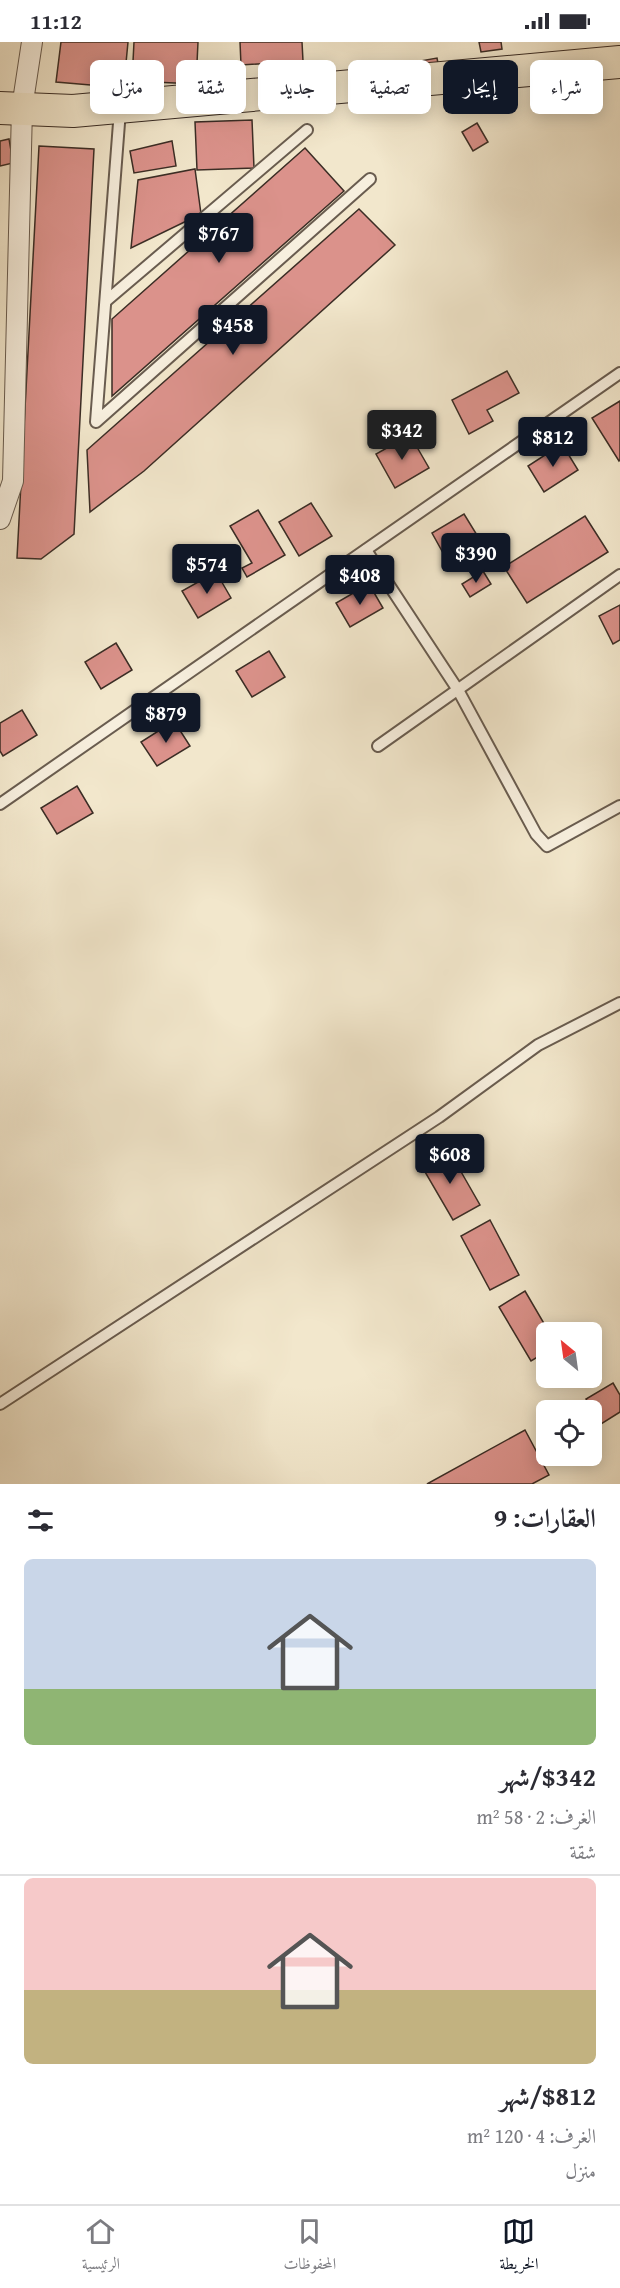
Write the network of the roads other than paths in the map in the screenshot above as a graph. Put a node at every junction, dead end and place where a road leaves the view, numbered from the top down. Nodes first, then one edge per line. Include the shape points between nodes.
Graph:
1 (32, 42) edge
2 (620, 62) edge
3 (164, 102) edge
4 (11, 108) edge
5 (90, 109) edge
6 (119, 114) edge
7 (307, 130) dead end
8 (370, 179) dead end
9 (106, 301) junction
10 (620, 373) edge
11 (0, 519) edge
12 (366, 550) junction
13 (620, 575) edge
14 (458, 690) junction
15 (378, 747) dead end
16 (0, 804) edge
17 (620, 806) edge
18 (620, 1003) edge
19 (0, 1404) edge

1 - 4 street
2 - 3 main road
4 - 5 main road
4 - 11 street via 13,481
6 - 9 lane
7 - 9 lane
8 - 9 lane via 96,422
10 - 12 lane
12 - 14 lane
12 - 16 lane
13 - 14 lane
14 - 15 lane
14 - 17 lane via 536,834 547,846
18 - 19 lane via 538,1045 439,1117

